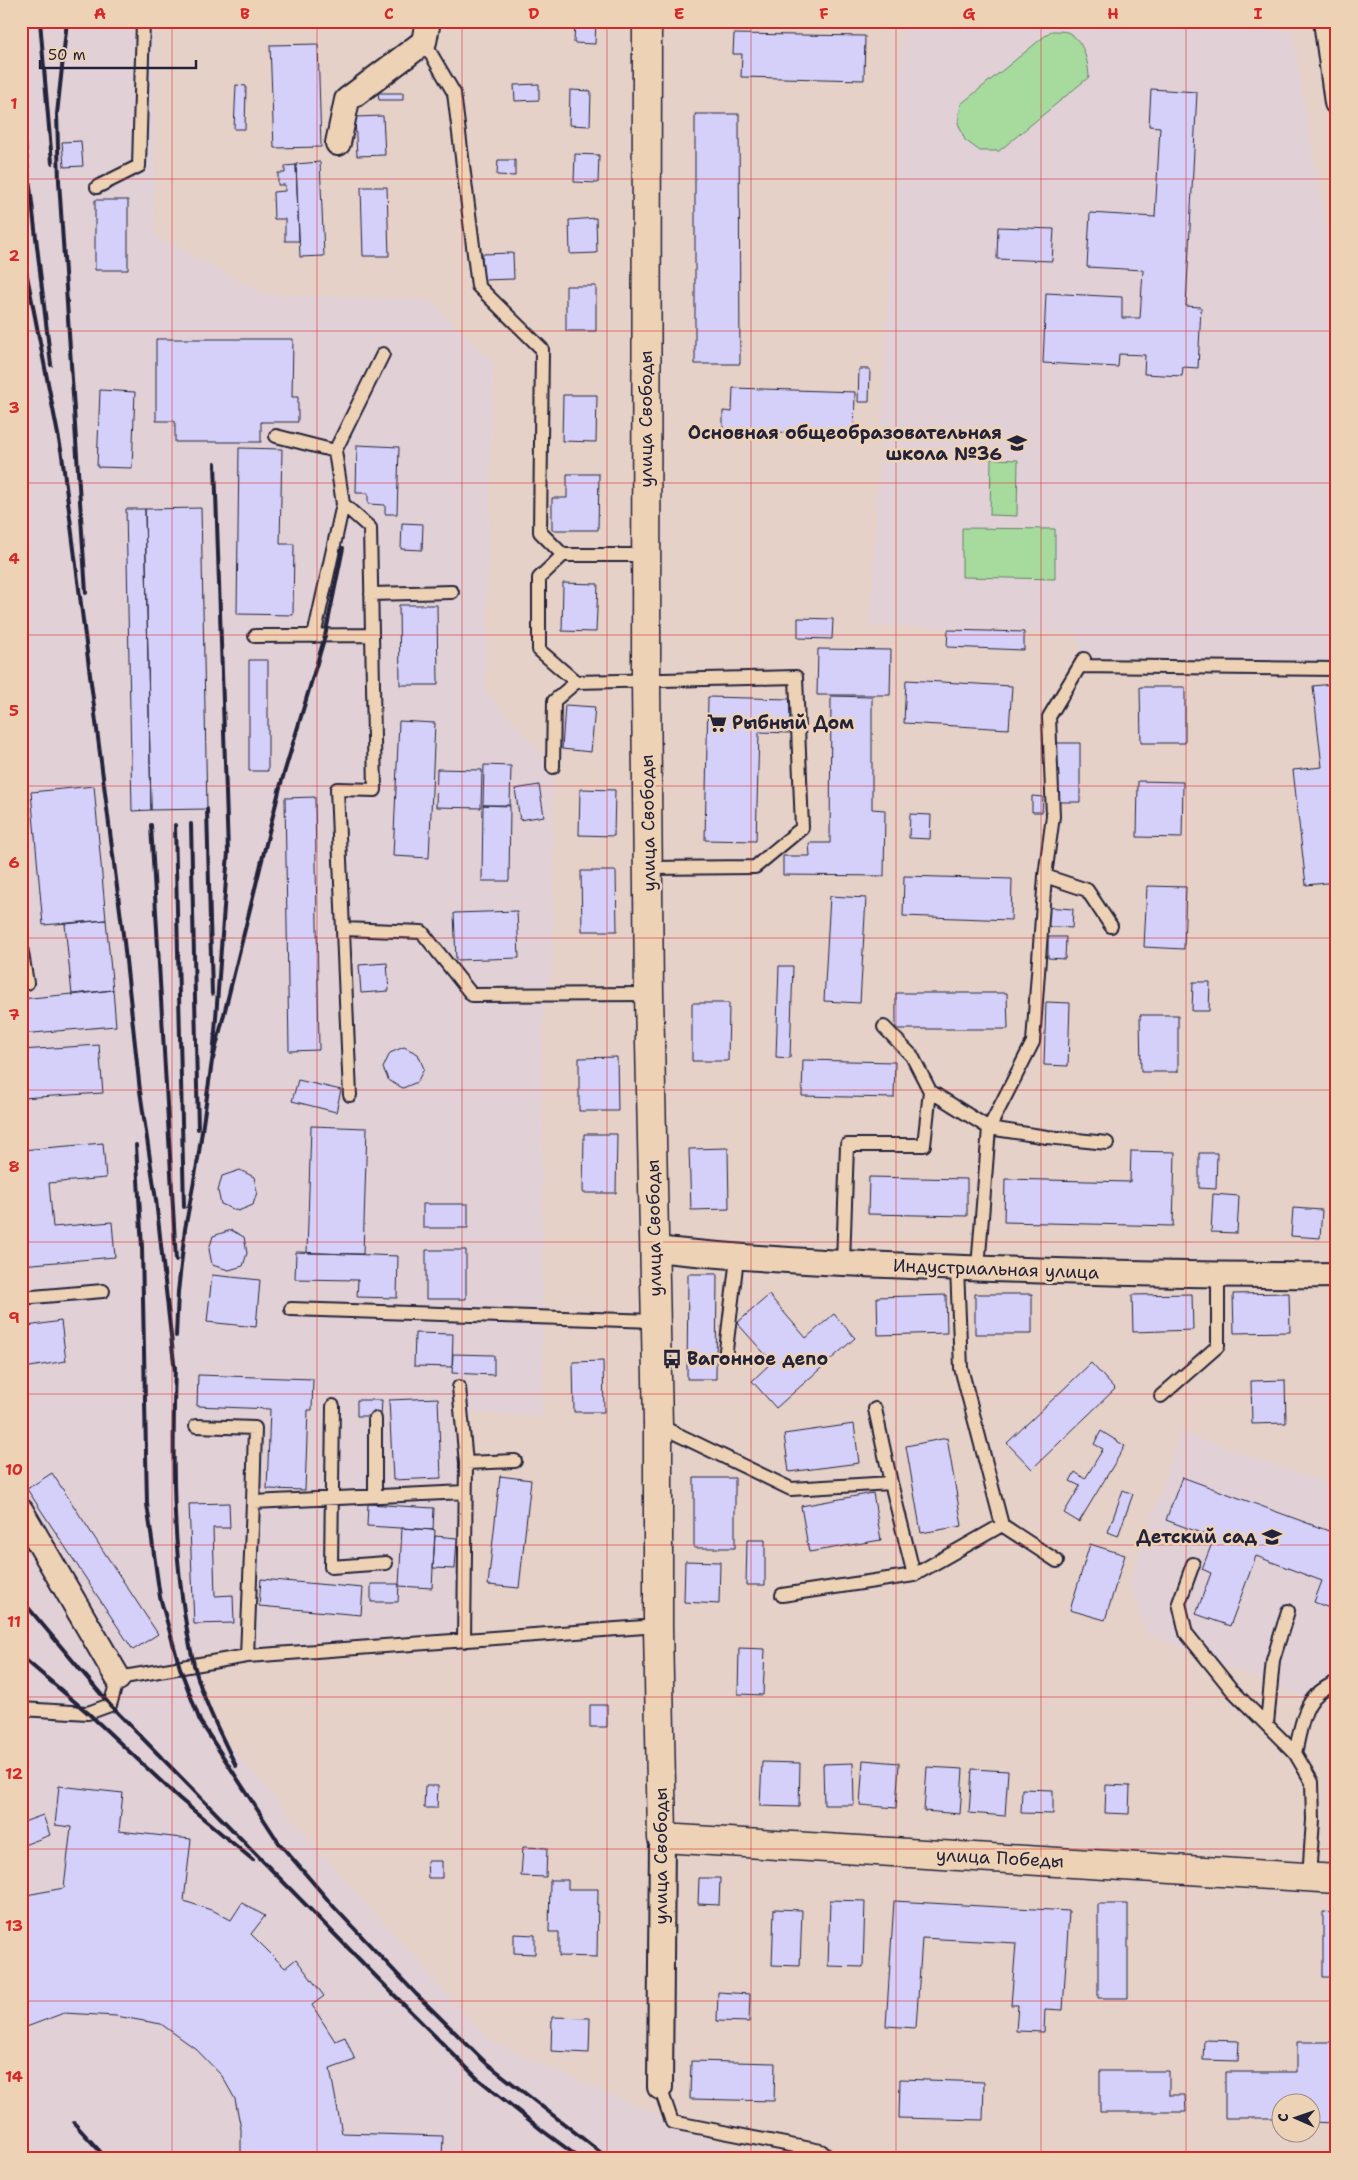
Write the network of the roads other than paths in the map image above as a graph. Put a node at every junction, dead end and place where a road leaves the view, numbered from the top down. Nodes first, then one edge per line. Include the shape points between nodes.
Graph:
1 (143, 21) edge
2 (647, 21) edge
3 (1326, 21) edge
4 (426, 31) edge
5 (1337, 103) edge
6 (338, 143) dead end
7 (97, 187) dead end
8 (383, 354) dead end
9 (276, 436) dead end
10 (335, 451) junction
11 (343, 504) junction
12 (563, 555) junction
13 (646, 555) junction
14 (452, 592) dead end
15 (371, 594) junction
16 (255, 636) dead end
17 (314, 636) junction
18 (372, 636) junction
19 (1337, 669) edge
20 (646, 680) junction
21 (576, 682) junction
22 (553, 767) dead end
23 (648, 868) junction
24 (1045, 876) junction
25 (1111, 926) dead end
26 (343, 929) junction
27 (21, 947) edge
28 (27, 983) dead end
29 (649, 994) junction
30 (884, 1027) dead end
31 (930, 1091) junction
32 (350, 1095) dead end
33 (990, 1128) junction
34 (1107, 1143) dead end
35 (655, 1249) junction
36 (737, 1258) junction
37 (843, 1263) junction
38 (967, 1268) junction
39 (1337, 1275) edge
40 (1218, 1276) junction
41 (103, 1292) dead end
42 (21, 1298) edge
43 (291, 1309) dead end
44 (655, 1321) junction
45 (726, 1350) dead end
46 (459, 1387) dead end
47 (1161, 1396) dead end
48 (333, 1406) dead end
49 (875, 1409) dead end
50 (375, 1418) dead end
51 (658, 1425) junction
52 (196, 1426) dead end
53 (515, 1461) dead end
54 (466, 1463) junction
55 (891, 1483) junction
56 (465, 1492) junction
57 (375, 1496) junction
58 (332, 1498) junction
59 (253, 1502) junction
60 (21, 1511) edge
61 (1002, 1525) junction
62 (1057, 1561) dead end
63 (386, 1563) dead end
64 (1192, 1564) dead end
65 (914, 1575) junction
66 (782, 1595) dead end
67 (1288, 1611) dead end
68 (658, 1626) junction
69 (464, 1641) junction
70 (247, 1656) junction
71 (118, 1678) junction
72 (1337, 1682) edge
73 (21, 1709) edge
74 (1267, 1724) junction
75 (1294, 1753) junction
76 (662, 1838) junction
77 (1309, 1877) junction
78 (1337, 1879) edge
79 (660, 2087) joint
80 (830, 2159) edge

1 - 7 lane via 139,166
2 - 13 street, улица Свободы
3 - 5 street
4 - 6 street via 347,100
4 - 12 lane via 454,93 478,286 542,349 540,532
8 - 10 lane
9 - 10 lane
10 - 11 lane
11 - 15 lane via 370,528
11 - 17 lane
12 - 13 lane
12 - 21 lane via 539,578 539,650
13 - 20 street, улица Свободы
14 - 15 lane
15 - 18 lane
16 - 17 lane
17 - 18 lane
18 - 26 lane via 375,790 337,789
19 - 24 lane via 1082,662 1049,717 1052,816
20 - 21 lane
20 - 23 street, улица Свободы
20 - 23 lane via 796,677 802,828 755,867
21 - 22 lane via 554,701
23 - 29 street, улица Свободы
24 - 25 lane via 1087,890
24 - 33 lane via 1033,1042
26 - 29 lane via 422,932 472,994
26 - 32 lane
27 - 28 lane
29 - 35 street, улица Свободы
30 - 31 lane via 912,1056
31 - 33 lane
31 - 37 lane via 924,1145 847,1146
33 - 34 lane
33 - 38 lane
35 - 36 street, Индустриальная улица
35 - 44 street, улица Свободы
36 - 37 street, Индустриальная улица
36 - 45 lane
37 - 38 street, Индустриальная улица
38 - 40 street, Индустриальная улица
38 - 61 lane via 961,1368
39 - 40 street, Индустриальная улица
40 - 47 lane via 1218,1346
41 - 42 lane
43 - 44 lane
44 - 51 street, улица Свободы
46 - 54 lane
48 - 58 lane
49 - 55 lane
50 - 57 lane
51 - 55 lane via 791,1489
51 - 68 street, улица Свободы
52 - 59 lane via 255,1428
53 - 54 lane
54 - 56 lane
55 - 65 lane
56 - 57 lane
56 - 69 lane
57 - 58 lane
58 - 59 lane
58 - 63 lane via 331,1567
59 - 70 lane
60 - 71 street
61 - 62 lane
61 - 65 lane
64 - 74 lane via 1179,1604 1186,1633 1232,1690
65 - 66 lane
67 - 74 lane via 1273,1660
68 - 69 lane
68 - 76 street, улица Свободы
69 - 70 lane
70 - 71 lane
71 - 73 lane via 110,1705 88,1713
72 - 75 lane via 1323,1688 1308,1704
74 - 75 lane
75 - 77 lane via 1312,1782
76 - 77 street, улица Победы
76 - 79 street, улица Свободы
77 - 78 street, улица Победы
79 - 80 lane via 672,2122 821,2151

